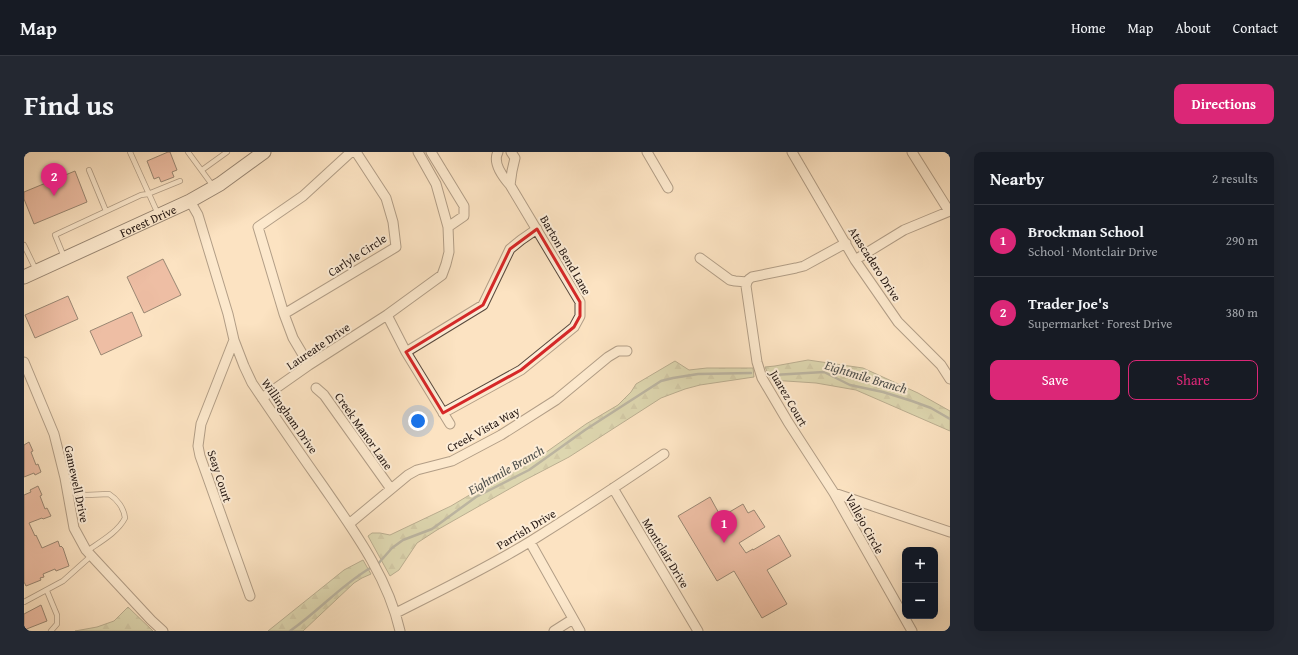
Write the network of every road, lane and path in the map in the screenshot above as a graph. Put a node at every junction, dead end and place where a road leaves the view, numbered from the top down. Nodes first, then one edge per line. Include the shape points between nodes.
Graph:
1 (130, 152) edge
2 (188, 152) edge
3 (227, 152) edge
4 (262, 152) edge
5 (351, 152) edge
6 (356, 152) edge
7 (418, 152) edge
8 (431, 152) edge
9 (498, 152) edge
10 (511, 152) edge
11 (647, 152) edge
12 (792, 152) edge
13 (912, 152) edge
14 (89, 170) dead end
15 (202, 170) junction
16 (180, 181) dead end
17 (510, 185) junction
18 (214, 188) junction
19 (668, 188) dead end
20 (148, 194) junction
21 (190, 201) junction
22 (106, 211) junction
23 (950, 211) edge
24 (158, 216) junction
25 (448, 227) junction
26 (537, 229) junction
27 (846, 243) junction
28 (25, 248) edge
29 (65, 258) junction
30 (700, 258) dead end
31 (855, 260) junction
32 (36, 271) junction
33 (24, 277) edge
34 (746, 282) junction
35 (284, 314) junction
36 (387, 315) junction
37 (234, 340) junction
38 (406, 352) junction
39 (627, 352) dead end
40 (24, 362) edge
41 (946, 363) edge
42 (309, 365) junction
43 (950, 380) edge
44 (316, 388) dead end
45 (262, 398) junction
46 (443, 414) junction
47 (450, 424) dead end
48 (664, 454) dead end
49 (614, 488) junction
50 (391, 489) junction
51 (67, 491) junction
52 (834, 493) junction
53 (349, 524) junction
54 (950, 532) edge
55 (530, 542) junction
56 (89, 553) junction
57 (46, 590) junction
58 (250, 596) dead end
59 (24, 602) edge
60 (396, 613) junction
61 (573, 619) junction
62 (51, 631) edge
63 (163, 631) edge
64 (400, 631) edge
65 (554, 631) edge
66 (580, 631) edge
67 (698, 631) edge
68 (912, 631) edge

1 - 20 lane
2 - 15 lane
3 - 15 lane
4 - 18 main road, Forest Drive
5 - 35 street via 303,196 258,228
6 - 35 street, Carlyle Circle via 386,198 393,222 396,247
7 - 25 street, Laureate Drive via 436,184
8 - 25 street via 464,206 464,216
9 - 17 street, Barton Bend Lane via 496,162
10 - 17 street via 515,158
11 - 19 street
12 - 27 street, Atascadero Drive
13 - 23 street
14 - 22 lane
15 - 18 lane
16 - 20 lane
17 - 26 street, Barton Bend Lane
18 - 21 main road, Forest Drive
20 - 22 lane
20 - 24 lane
21 - 24 main road, Forest Drive
21 - 37 street, Willingham Drive via 198,215
22 - 29 lane via 55,235
23 - 31 street via 904,230
24 - 29 main road, Forest Drive
25 - 36 street, Laureate Drive via 449,252 442,275
26 - 38 street via 510,249 483,305
26 - 46 street, Barton Bend Lane via 580,302 580,316 574,327 521,370
27 - 31 street, Atascadero Drive
27 - 34 street via 804,266 752,277
28 - 32 lane
29 - 32 main road, Forest Drive
30 - 34 street via 730,280
31 - 41 street, Atascadero Drive via 898,322
32 - 33 main road, Forest Drive
34 - 52 street, Juarez Court via 760,373
35 - 42 street via 293,338
36 - 38 street
36 - 42 street, Laureate Drive
37 - 45 street, Willingham Drive via 252,383
37 - 58 street, Seay Court via 201,424 198,446
38 - 46 street
39 - 50 street, Creek Vista Way via 618,351 608,357 556,400 501,435 452,461 412,472
40 - 51 street, Gamewell Drive via 54,434
41 - 43 street, Atascadero Drive
42 - 45 street, Laureate Drive
44 - 50 street, Creek Manor Lane via 324,395
45 - 53 street, Willingham Drive
46 - 47 street
48 - 49 street, Parrish Drive
49 - 55 street, Parrish Drive
49 - 67 street, Montclair Drive
50 - 53 street, Creek Vista Way
51 - 56 street, Gamewell Drive via 74,528
51 - 56 lane via 86,495 109,494 116,499 124,513 125,518 119,526
52 - 54 street, Vallejo Circle
52 - 68 street, Vallejo Circle
53 - 60 street, Willingham Drive via 379,573
55 - 60 street, Parrish Drive
55 - 61 street
56 - 57 lane via 63,581
56 - 63 street, Gamewell Drive
57 - 59 lane
57 - 62 lane via 57,615 57,624
60 - 64 street, Willingham Drive
61 - 65 street
61 - 66 street

